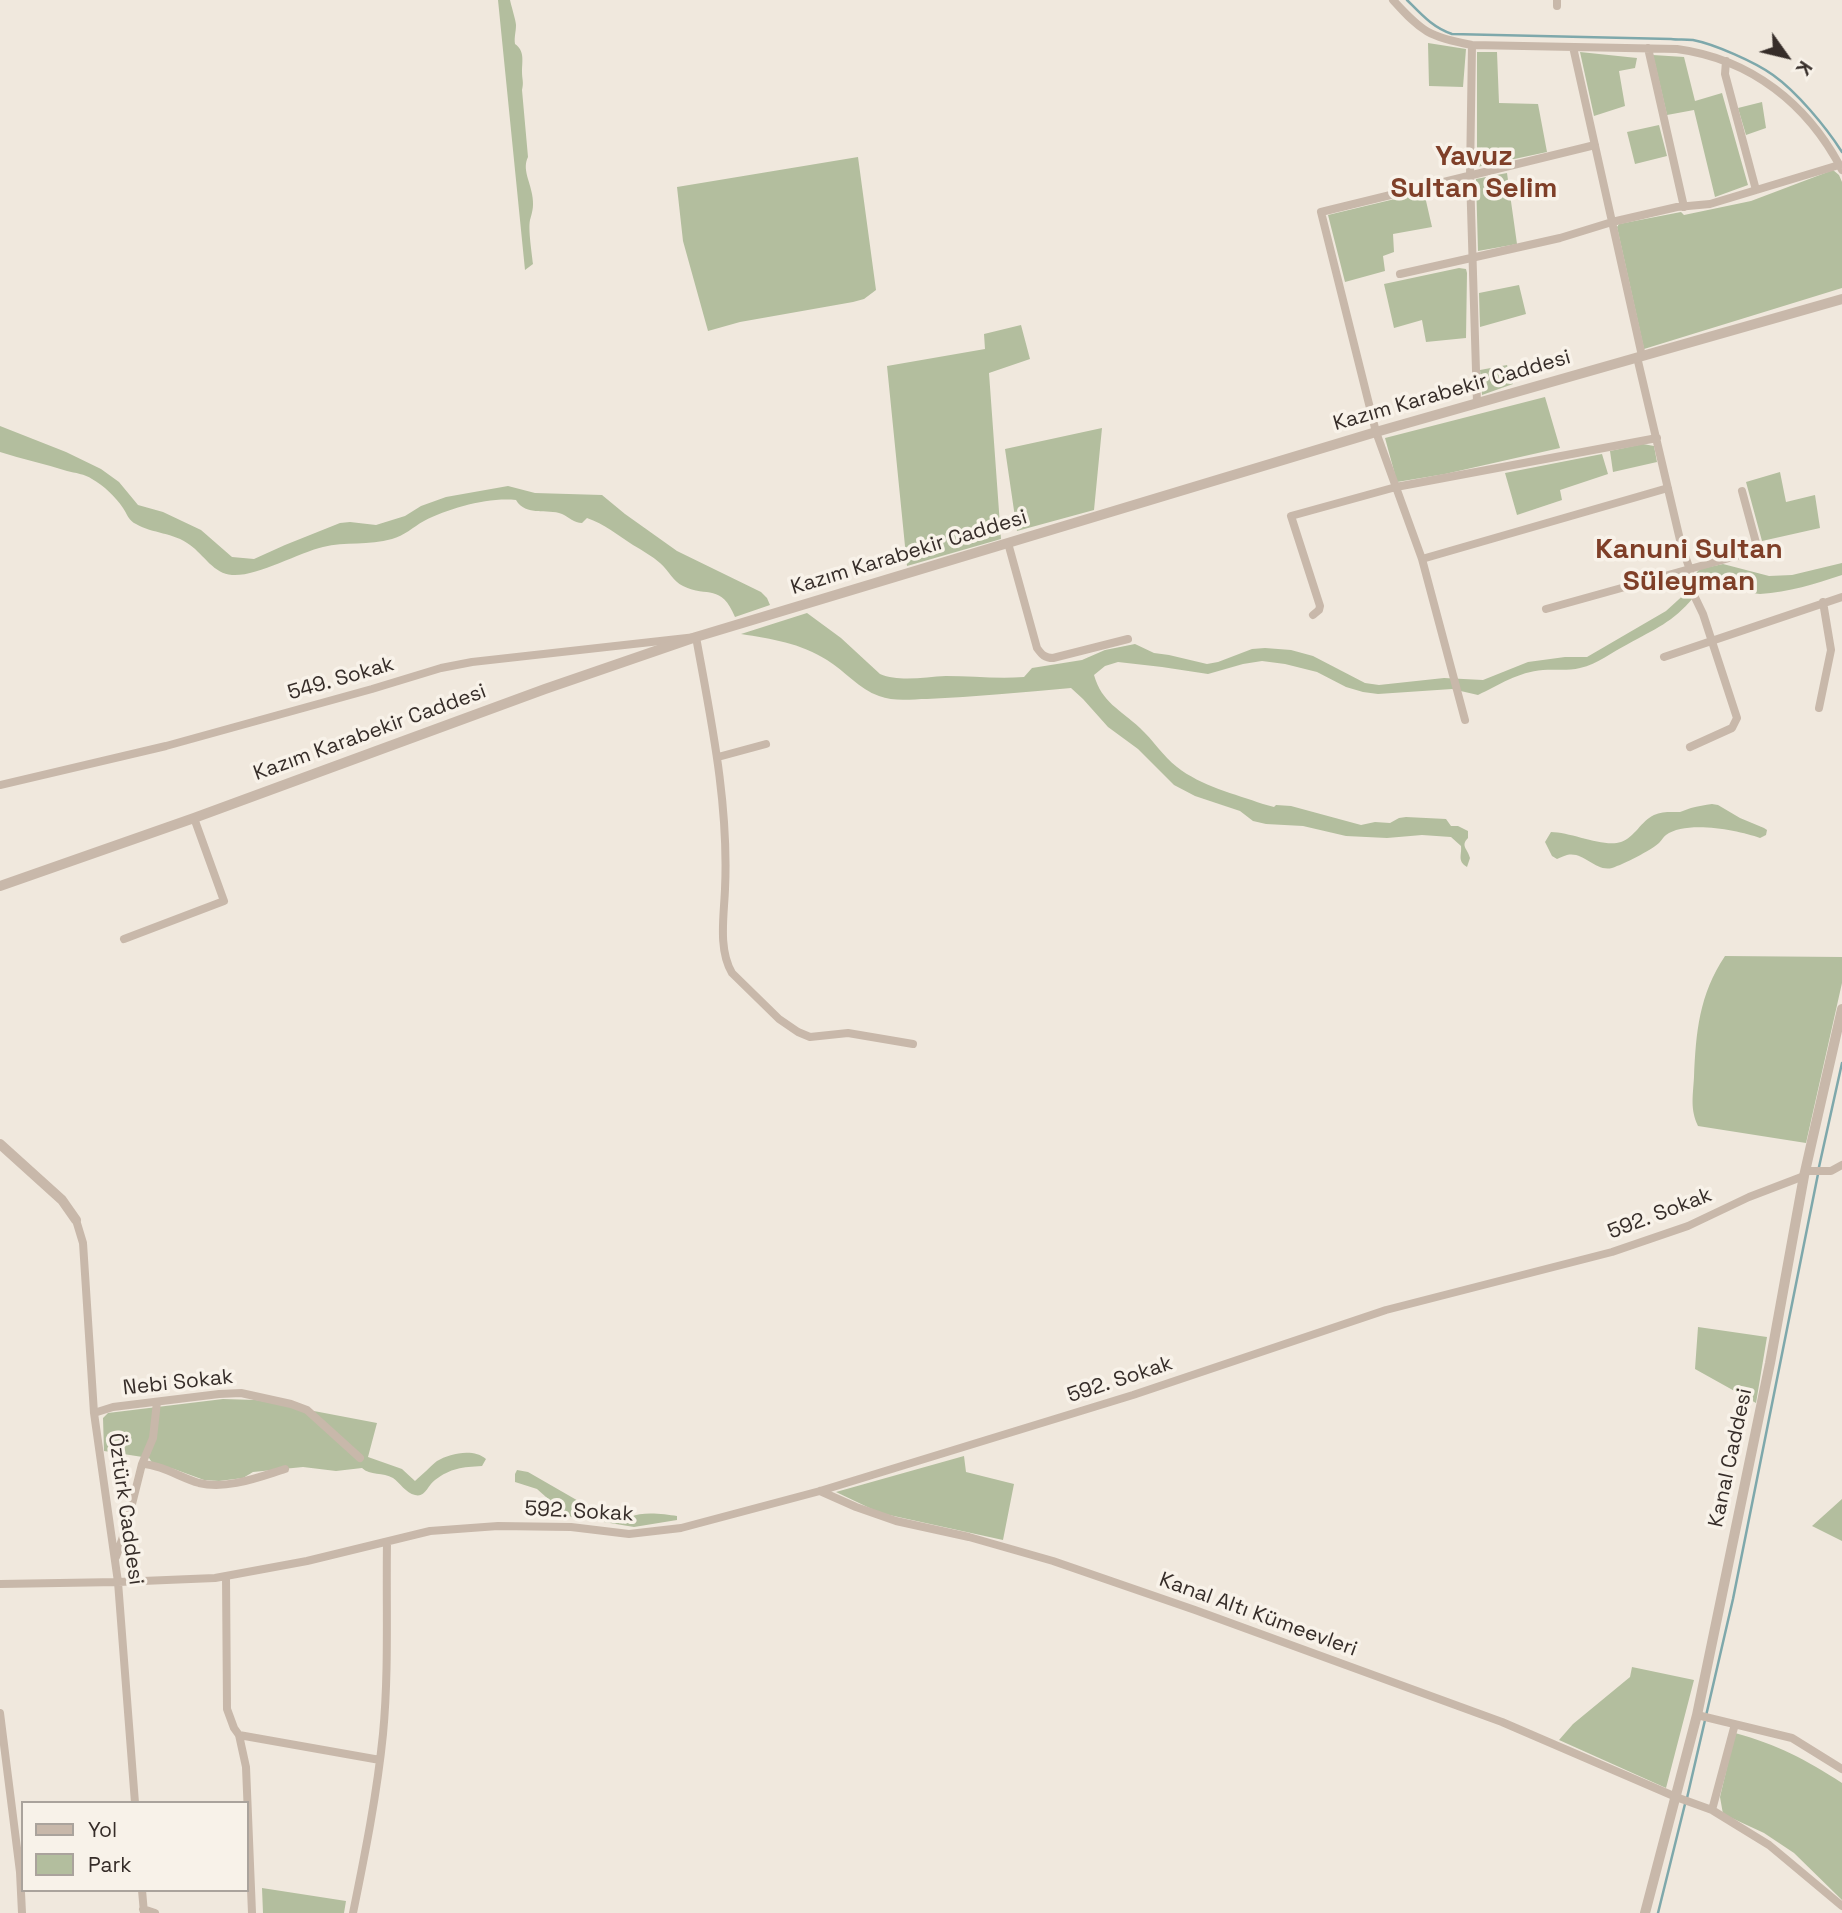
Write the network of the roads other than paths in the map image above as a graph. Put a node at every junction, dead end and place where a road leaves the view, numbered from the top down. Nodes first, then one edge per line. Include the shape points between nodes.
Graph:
1 (1393, 0) edge
2 (1472, 45) junction
3 (1573, 47) junction
4 (1648, 48) junction
5 (1726, 61) junction
6 (1595, 145) junction
7 (1841, 167) edge
8 (1470, 176) junction
9 (1756, 190) junction
10 (1684, 207) junction
11 (1612, 222) junction
12 (1472, 259) junction
13 (1400, 274) dead end
14 (1842, 299) edge
15 (1639, 357) junction
16 (1477, 403) junction
17 (1377, 432) junction
18 (1657, 438) junction
19 (1396, 487) junction
20 (1668, 488) junction
21 (1742, 491) dead end
22 (1008, 543) junction
23 (1422, 559) junction
24 (1690, 570) junction
25 (1842, 597) edge
26 (1823, 602) junction
27 (1546, 609) dead end
28 (1313, 615) dead end
29 (696, 637) junction
30 (1128, 639) dead end
31 (1712, 640) junction
32 (1664, 657) dead end
33 (1819, 708) dead end
34 (1465, 720) dead end
35 (766, 744) dead end
36 (1690, 747) dead end
37 (718, 757) junction
38 (0, 785) edge
39 (194, 818) junction
40 (0, 886) edge
41 (124, 939) dead end
42 (1842, 1009) edge
43 (913, 1044) dead end
44 (0, 1144) edge
45 (1842, 1165) edge
46 (1808, 1173) junction
47 (76, 1220) joint
48 (157, 1402) junction
49 (94, 1413) junction
50 (360, 1458) dead end
51 (142, 1464) junction
52 (285, 1469) dead end
53 (820, 1491) junction
54 (387, 1542) junction
55 (115, 1560) junction
56 (226, 1576) junction
57 (118, 1582) junction
58 (0, 1584) edge
59 (0, 1713) edge
60 (1698, 1716) junction
61 (1732, 1724) junction
62 (239, 1735) junction
63 (380, 1760) junction
64 (1842, 1769) edge
65 (1676, 1797) junction
66 (135, 1801) edge
67 (247, 1801) edge
68 (1712, 1810) junction
69 (248, 1816) edge
70 (142, 1892) edge
71 (1842, 1906) edge
72 (143, 1911) edge
73 (22, 1913) edge
74 (155, 1913) edge
75 (252, 1913) edge
76 (353, 1913) edge
77 (1645, 1913) edge

1 - 2 street via 1430,34
2 - 3 street
2 - 8 street
3 - 4 street
3 - 6 street
4 - 5 street via 1694,51
4 - 10 street
5 - 7 street via 1791,101
5 - 9 street
6 - 8 street
6 - 11 street
7 - 9 street
8 - 12 street
8 - 17 street via 1321,212
9 - 10 street
10 - 11 street
11 - 12 street
11 - 15 street
12 - 13 street
12 - 16 street
14 - 15 street, Kazım Karabekir Caddesi
15 - 16 street, Kazım Karabekir Caddesi
15 - 18 street
16 - 17 street, Kazım Karabekir Caddesi
17 - 19 street
17 - 22 street, Kazım Karabekir Caddesi
18 - 19 street
18 - 20 street
19 - 23 street
19 - 28 street via 1291,516 1320,606
20 - 23 street
20 - 24 street
21 - 24 street via 1758,550
22 - 29 street, Kazım Karabekir Caddesi
22 - 30 street via 1037,648 1047,658
23 - 34 street
24 - 27 street
24 - 31 street via 1692,589
25 - 26 street
26 - 31 street
26 - 33 street via 1831,650
29 - 37 street
29 - 38 street, 549. Sokak via 441,668 166,746
29 - 39 street, Kazım Karabekir Caddesi
31 - 32 street
31 - 36 street via 1737,722
35 - 37 street
37 - 43 street via 725,848 723,934 732,973 779,1019 810,1037 848,1032
39 - 40 street, Kazım Karabekir Caddesi
39 - 41 street via 224,901
42 - 46 street, Kanal Caddesi
44 - 47 street via 62,1200
45 - 46 street, 592. Sokak
46 - 53 street, 592. Sokak via 1688,1226 1612,1252 1386,1310 1133,1395
46 - 60 street, Kanal Caddesi
47 - 49 street, Öztürk Caddesi via 83,1243
48 - 49 street, Nebi Sokak
48 - 50 street, Nebi Sokak via 241,1393 291,1404 307,1410
48 - 51 street via 153,1438
49 - 55 street, Öztürk Caddesi
51 - 52 street via 209,1484 250,1480
51 - 55 street
53 - 54 street, 592. Sokak via 681,1528 629,1534 498,1526 430,1531
53 - 65 street, Kanal Altı Kümeevleri via 896,1521 1053,1561 1195,1610 1502,1722
54 - 56 street, 592. Sokak
54 - 63 street
55 - 57 street, Öztürk Caddesi
56 - 57 street, 592. Sokak
56 - 62 street via 228,1709
57 - 58 street, 592. Sokak
57 - 66 street, Öztürk Caddesi
59 - 73 street
60 - 61 street
60 - 65 street, Kanal Caddesi
61 - 64 street via 1792,1738
61 - 68 street
62 - 63 street
62 - 67 street
63 - 76 street
65 - 68 street, Kanal Altı Kümeevleri
65 - 77 street, Kanal Caddesi
68 - 71 street, Kanal Altı Kümeevleri via 1769,1845
69 - 75 street
70 - 72 street
72 - 74 street

